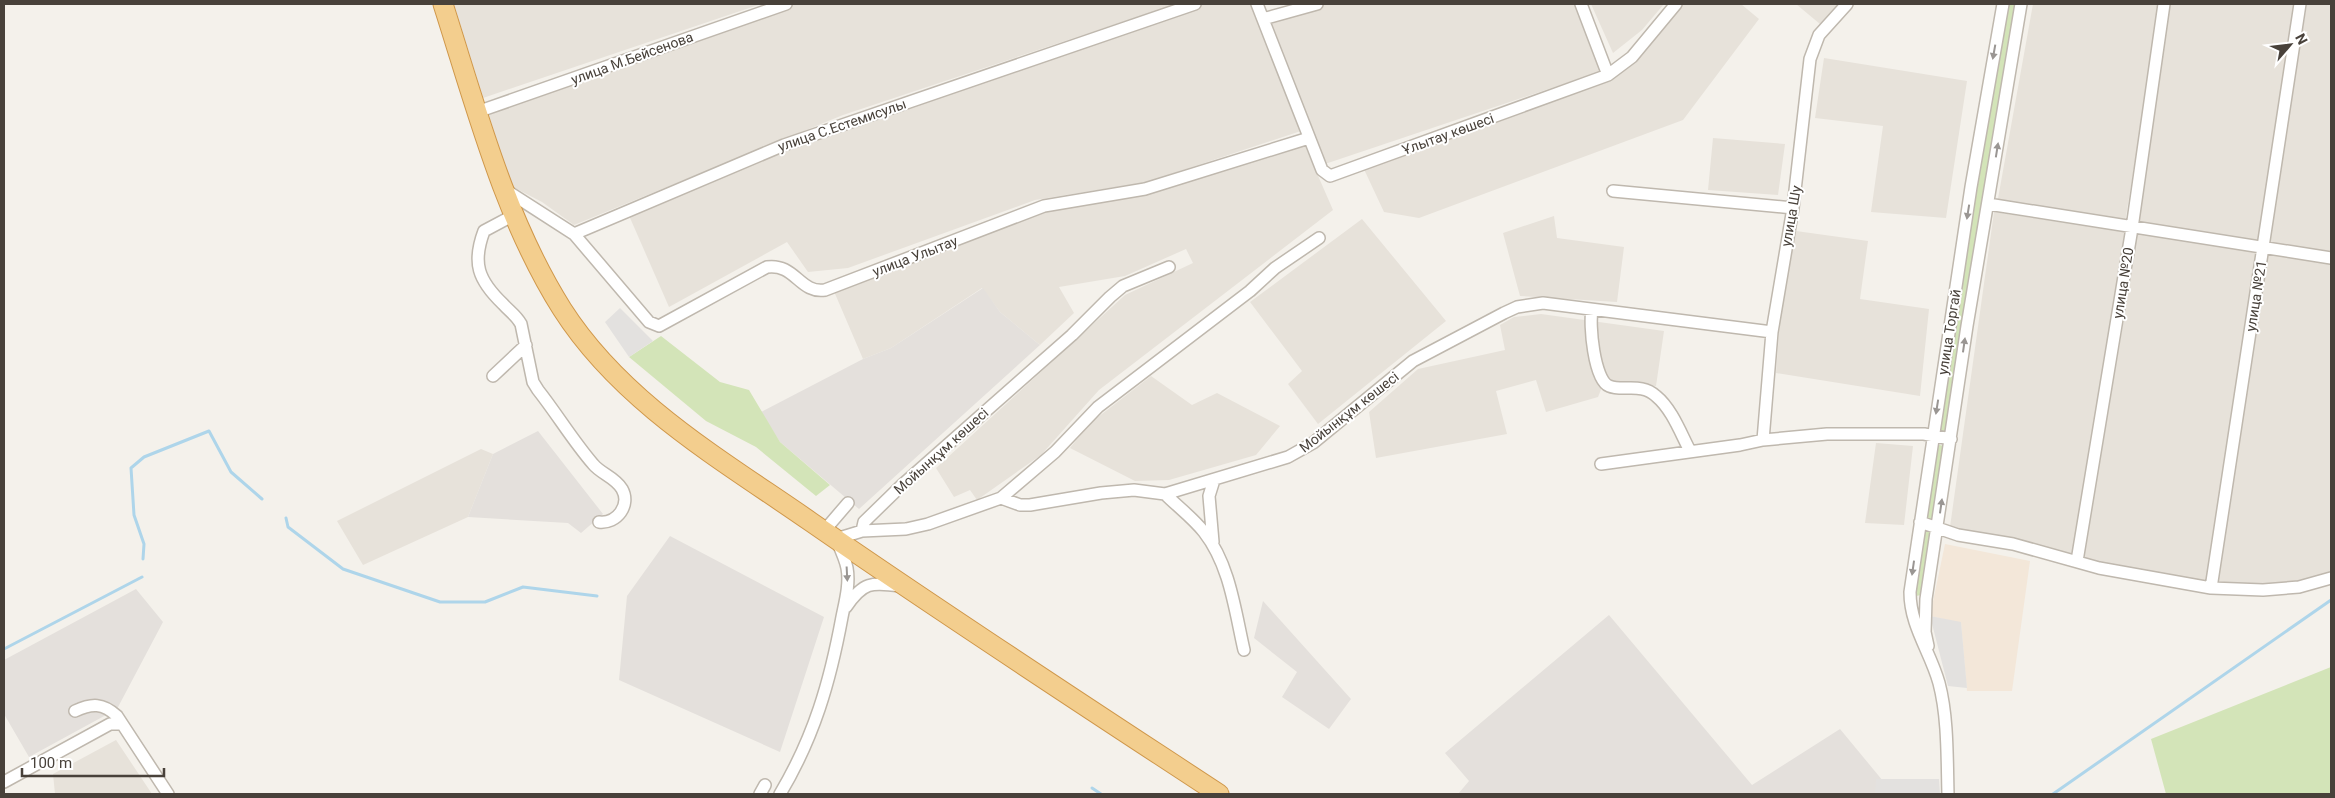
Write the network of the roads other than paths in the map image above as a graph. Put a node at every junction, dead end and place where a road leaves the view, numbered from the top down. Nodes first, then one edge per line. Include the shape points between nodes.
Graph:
1 (443, 4) edge
2 (786, 4) edge
3 (1195, 4) edge
4 (1258, 4) edge
5 (1317, 4) edge
6 (1581, 4) edge
7 (1676, 4) edge
8 (1847, 4) edge
9 (2003, 4) edge
10 (2021, 4) edge
11 (2164, 4) edge
12 (2300, 4) edge
13 (1263, 19) junction
14 (1608, 75) junction
15 (478, 112) junction
16 (1309, 138) junction
17 (504, 189) junction
18 (1613, 191) dead end
19 (1988, 204) junction
20 (1793, 208) junction
21 (514, 215) junction
22 (2132, 228) junction
23 (574, 234) junction
24 (1319, 238) dead end
25 (2263, 248) junction
26 (2331, 258) edge
27 (1169, 267) dead end
28 (1592, 310) junction
29 (1772, 332) junction
30 (526, 345) junction
31 (493, 376) dead end
32 (1932, 436) junction
33 (1951, 439) junction
34 (1763, 440) junction
35 (1690, 451) junction
36 (1601, 464) dead end
37 (1214, 480) junction
38 (1165, 494) junction
39 (1001, 498) junction
40 (848, 503) dead end
41 (599, 522) dead end
42 (1920, 522) junction
43 (1938, 526) junction
44 (862, 531) junction
45 (830, 535) junction
46 (1214, 548) junction
47 (2077, 561) junction
48 (2331, 578) edge
49 (904, 586) junction
50 (2211, 588) junction
51 (843, 610) junction
52 (1244, 650) dead end
53 (1930, 658) junction
54 (75, 711) dead end
55 (122, 724) junction
56 (4, 782) edge
57 (168, 794) edge
58 (780, 794) edge
59 (1219, 794) edge
60 (1948, 794) edge

1 - 15 highway
2 - 15 street, улица М.Бейсенова
3 - 23 street, улица С.Естемисулы via 784,145
4 - 13 street, Ұлытау көшесі
5 - 13 street
6 - 14 street
7 - 14 street, Ұлытау көшесі via 1632,57
8 - 20 street, улица Шу via 1819,35 1810,59
9 -> 32 street, улица Торгай
19 -> 10 street, улица Торгай
11 - 22 street, улица №20
12 - 25 street, улица №21
13 - 16 street, Ұлытау көшесі
14 - 16 street, Ұлытау көшесі via 1336,175 1330,176 1322,170
15 - 17 highway
16 - 23 street, улица Улытау via 1145,189 1044,206 824,290 814,290 782,267 767,267 659,326 649,322
17 - 21 highway
17 - 23 street
18 - 20 street
19 - 22 street
33 -> 19 street, улица Торгай
20 - 29 street, улица Шу
21 - 30 street via 484,231 478,240 477,256 480,275 495,297 517,317
21 - 45 highway via 562,309 596,354 625,385 674,427
22 - 25 street
22 - 47 street, улица №20
24 - 39 street via 1275,268 1250,291 1098,406 1054,452
25 - 26 street
25 - 50 street, улица №21
27 - 44 street, Мойынқұм көшесі via 1123,286 1110,296 1072,335 902,485 864,522
28 - 29 street, Мойынқұм көшесі
28 - 35 street via 1590,328 1601,378 1614,388 1628,386 1656,396
28 - 37 street, Мойынқұм көшесі via 1543,303 1504,313 1413,361 1300,452
29 - 34 street, улица Шу
30 - 31 street
30 - 41 street via 533,382 538,390 594,465 618,483 623,492 625,501 618,516 611,521
32 - 33 street
32 - 34 street via 1880,432
32 - 42 street, улица Торгай
43 -> 33 street, улица Торгай
34 - 35 street
35 - 36 street
37 - 38 street, Мойынқұм көшесі
37 - 46 street via 1209,496
38 - 39 street, Мойынқұм көшесі via 1134,490 1030,505
38 - 46 street via 1200,528
39 - 44 street via 928,524 906,529
40 - 45 street
42 - 43 street
42 -> 53 street, улица Торгай via 1910,603 1918,635
43 - 47 street via 1958,535 2013,544
43 - 53 street, улица Торгай via 1924,613
44 - 45 street
45 - 49 highway
45 -> 51 street via 847,568
46 - 52 street via 1232,598
47 - 50 street via 2147,578
48 - 50 street via 2299,587 2263,590
49 - 51 street via 866,585
49 - 59 highway
51 - 58 street via 820,712
53 - 60 street, улица Торгай via 1942,701
54 - 55 street via 94,704 101,705 110,709
55 - 56 street via 110,724
55 - 57 street

